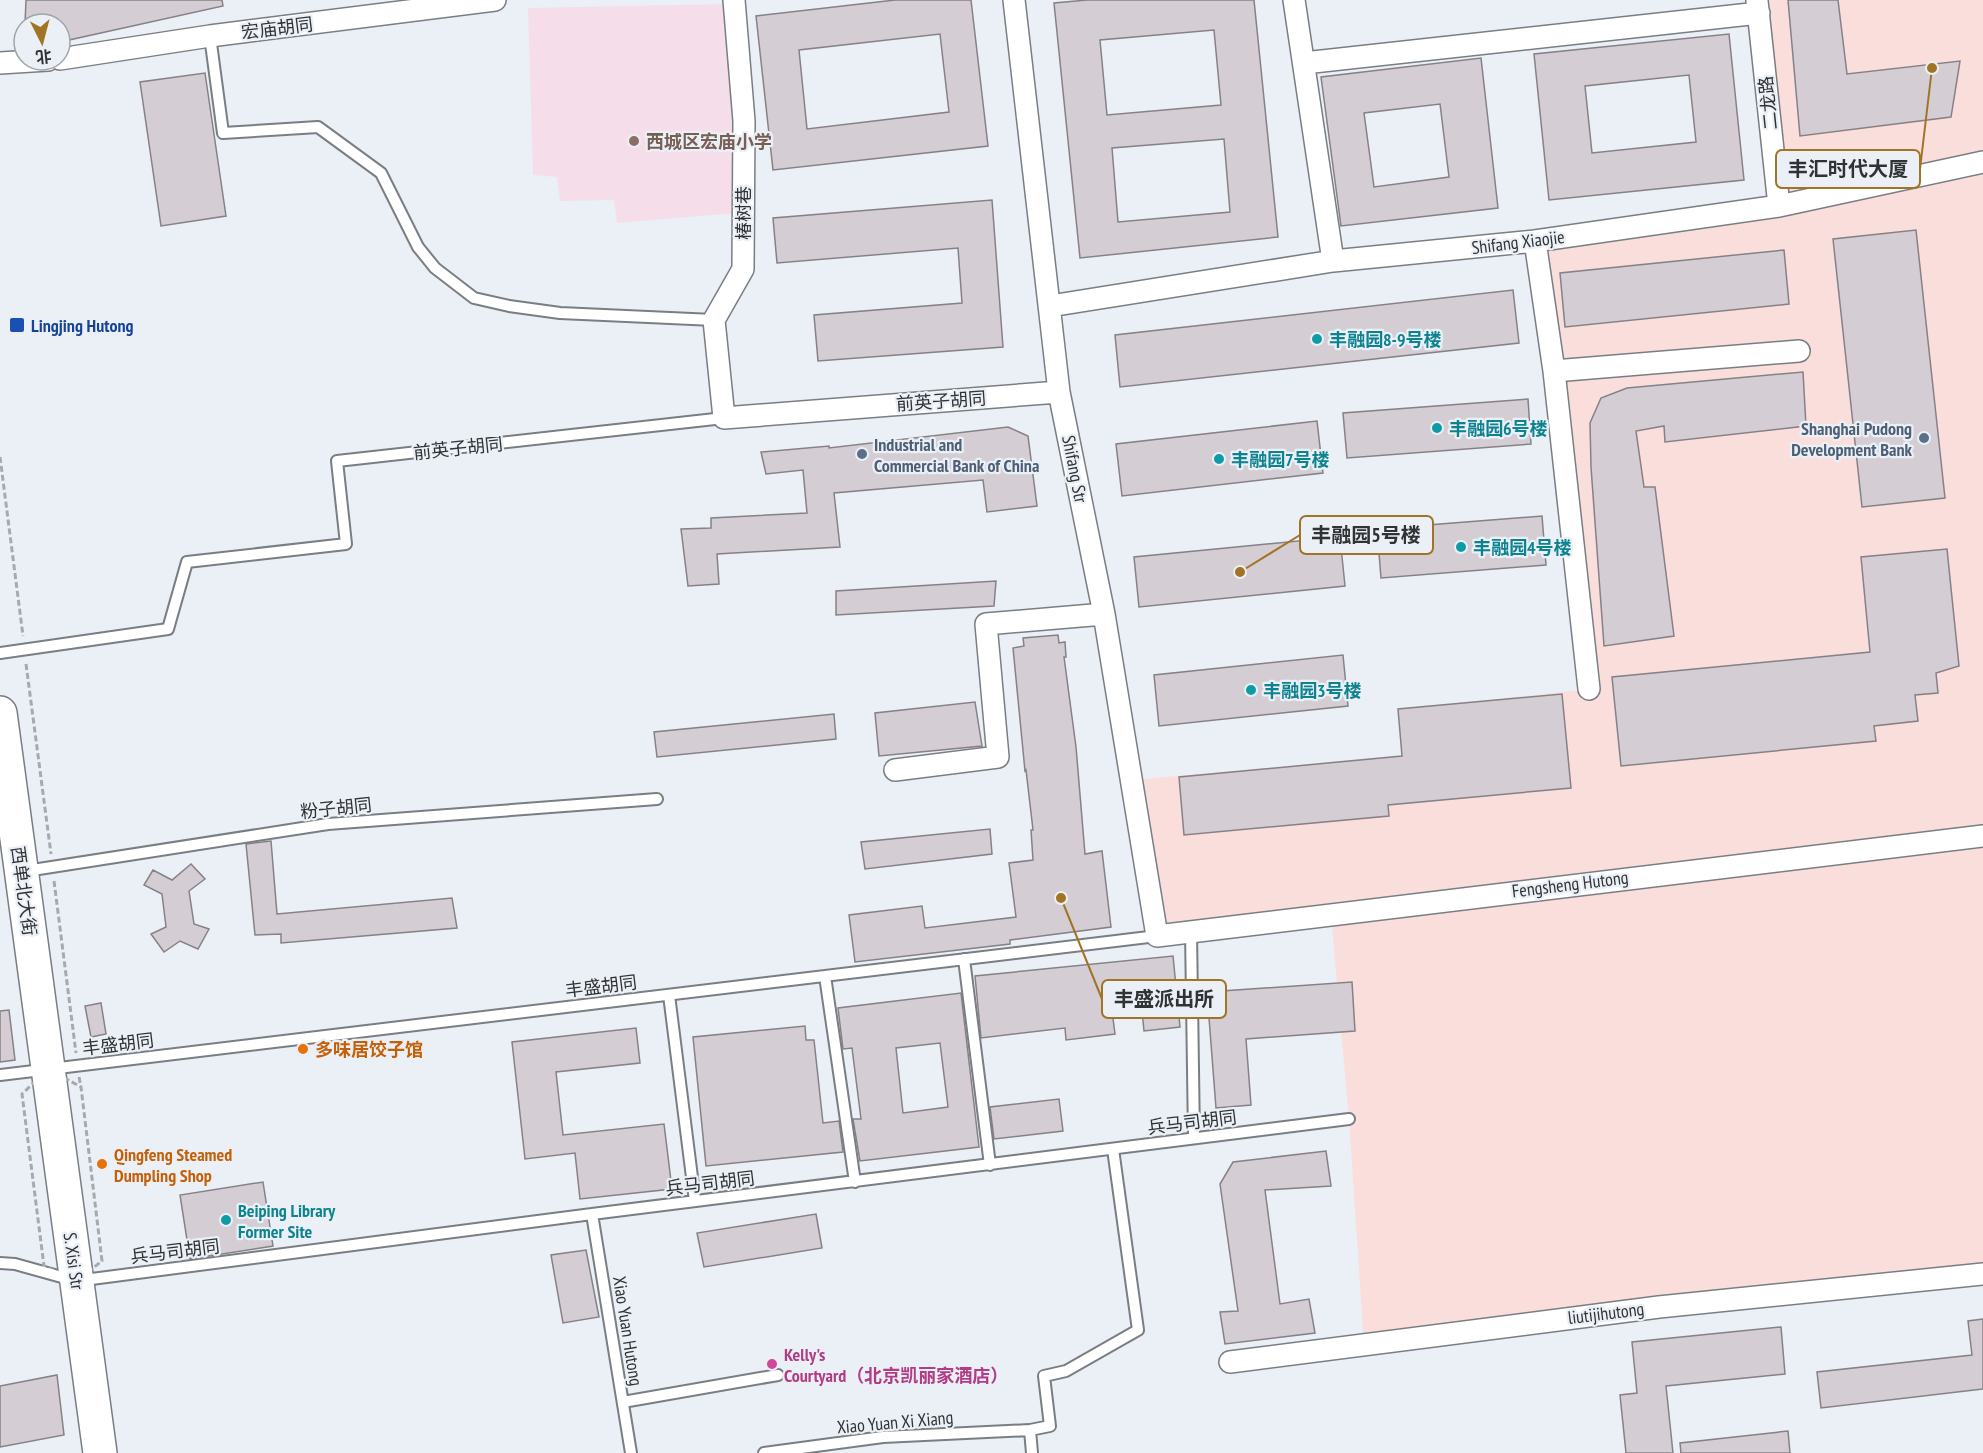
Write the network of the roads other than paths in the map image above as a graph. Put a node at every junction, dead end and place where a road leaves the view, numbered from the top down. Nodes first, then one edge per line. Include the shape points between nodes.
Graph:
1 (495, 0) edge
2 (734, 0) edge
3 (1014, 0) edge
4 (1294, 0) edge
5 (1758, 7) edge
6 (210, 36) junction
7 (72, 57) edge
8 (1304, 63) junction
9 (1983, 162) edge
10 (1779, 206) junction
11 (1535, 241) junction
12 (1333, 261) junction
13 (1050, 306) junction
14 (714, 320) junction
15 (1799, 351) dead end
16 (1554, 371) junction
17 (1059, 392) junction
18 (724, 418) junction
19 (1104, 614) junction
20 (0, 653) edge
21 (1589, 689) dead end
22 (0, 713) edge
23 (895, 770) dead end
24 (657, 799) dead end
25 (1983, 836) edge
26 (21, 872) junction
27 (1191, 932) junction
28 (1157, 936) junction
29 (964, 959) junction
30 (825, 976) junction
31 (669, 995) junction
32 (63, 1068) junction
33 (0, 1076) edge
34 (1349, 1119) dead end
35 (1194, 1138) junction
36 (1113, 1149) junction
37 (990, 1165) junction
38 (855, 1182) junction
39 (695, 1201) junction
40 (592, 1214) junction
41 (0, 1263) edge
42 (1983, 1274) edge
43 (76, 1281) junction
44 (1230, 1362) dead end
45 (778, 1375) dead end
46 (623, 1402) junction
47 (1030, 1430) junction
48 (100, 1453) edge
49 (631, 1453) edge
50 (764, 1453) edge
51 (1032, 1453) edge

1 - 6 street, 宏庙胡同
2 - 14 street, 椿树巷 via 744,121 743,269
3 - 13 street, Shifang Str
4 - 8 street
5 - 8 street
5 - 10 street, 二龙路
6 - 7 street, 宏庙胡同
6 - 14 lane via 223,133 318,128 381,173 418,247 435,268 474,298 560,313
8 - 12 street
9 - 10 street, Shifang Xiaojie
10 - 11 street, Shifang Xiaojie
11 - 12 street, Shifang Xiaojie
11 - 16 street
12 - 13 street, Shifang Xiaojie
13 - 17 street, Shifang Str
14 - 18 street
15 - 16 street
16 - 21 street
17 - 18 street, 前英子胡同
17 - 19 street, Shifang Str
18 - 20 lane, 前英子胡同 via 337,461 346,544 187,562 168,629
19 - 23 street via 986,624 998,757
19 - 28 street, Shifang Str
22 - 26 main road, 西单北大街
24 - 26 lane, 粉子胡同 via 328,824
25 - 27 street, Fengsheng Hutong
26 - 32 main road, 西单北大街
27 - 28 street, Fengsheng Hutong
27 - 35 lane
28 - 29 lane, 丰盛胡同
29 - 30 lane, 丰盛胡同
29 - 37 lane
30 - 31 lane, 丰盛胡同
30 - 38 lane
31 - 32 lane, 丰盛胡同
31 - 39 lane
32 - 33 lane, 丰盛胡同
32 - 43 main road, S. Xisi Str
34 - 35 lane, 兵马司胡同
35 - 36 lane, 兵马司胡同
36 - 37 lane, 兵马司胡同
36 - 47 lane via 1138,1330 1066,1371 1044,1376 1050,1426
37 - 38 lane, 兵马司胡同
38 - 39 lane, 兵马司胡同
39 - 40 lane, 兵马司胡同
40 - 43 lane, 兵马司胡同
40 - 46 lane, Xiao Yuan Hutong
41 - 43 lane
42 - 44 street, liutijihutong via 1659,1307
43 - 48 main road, S. Xisi Str
45 - 46 lane
46 - 49 lane, Xiao Yuan Hutong
47 - 50 lane, Xiao Yuan Xi Xiang via 883,1437
47 - 51 lane

